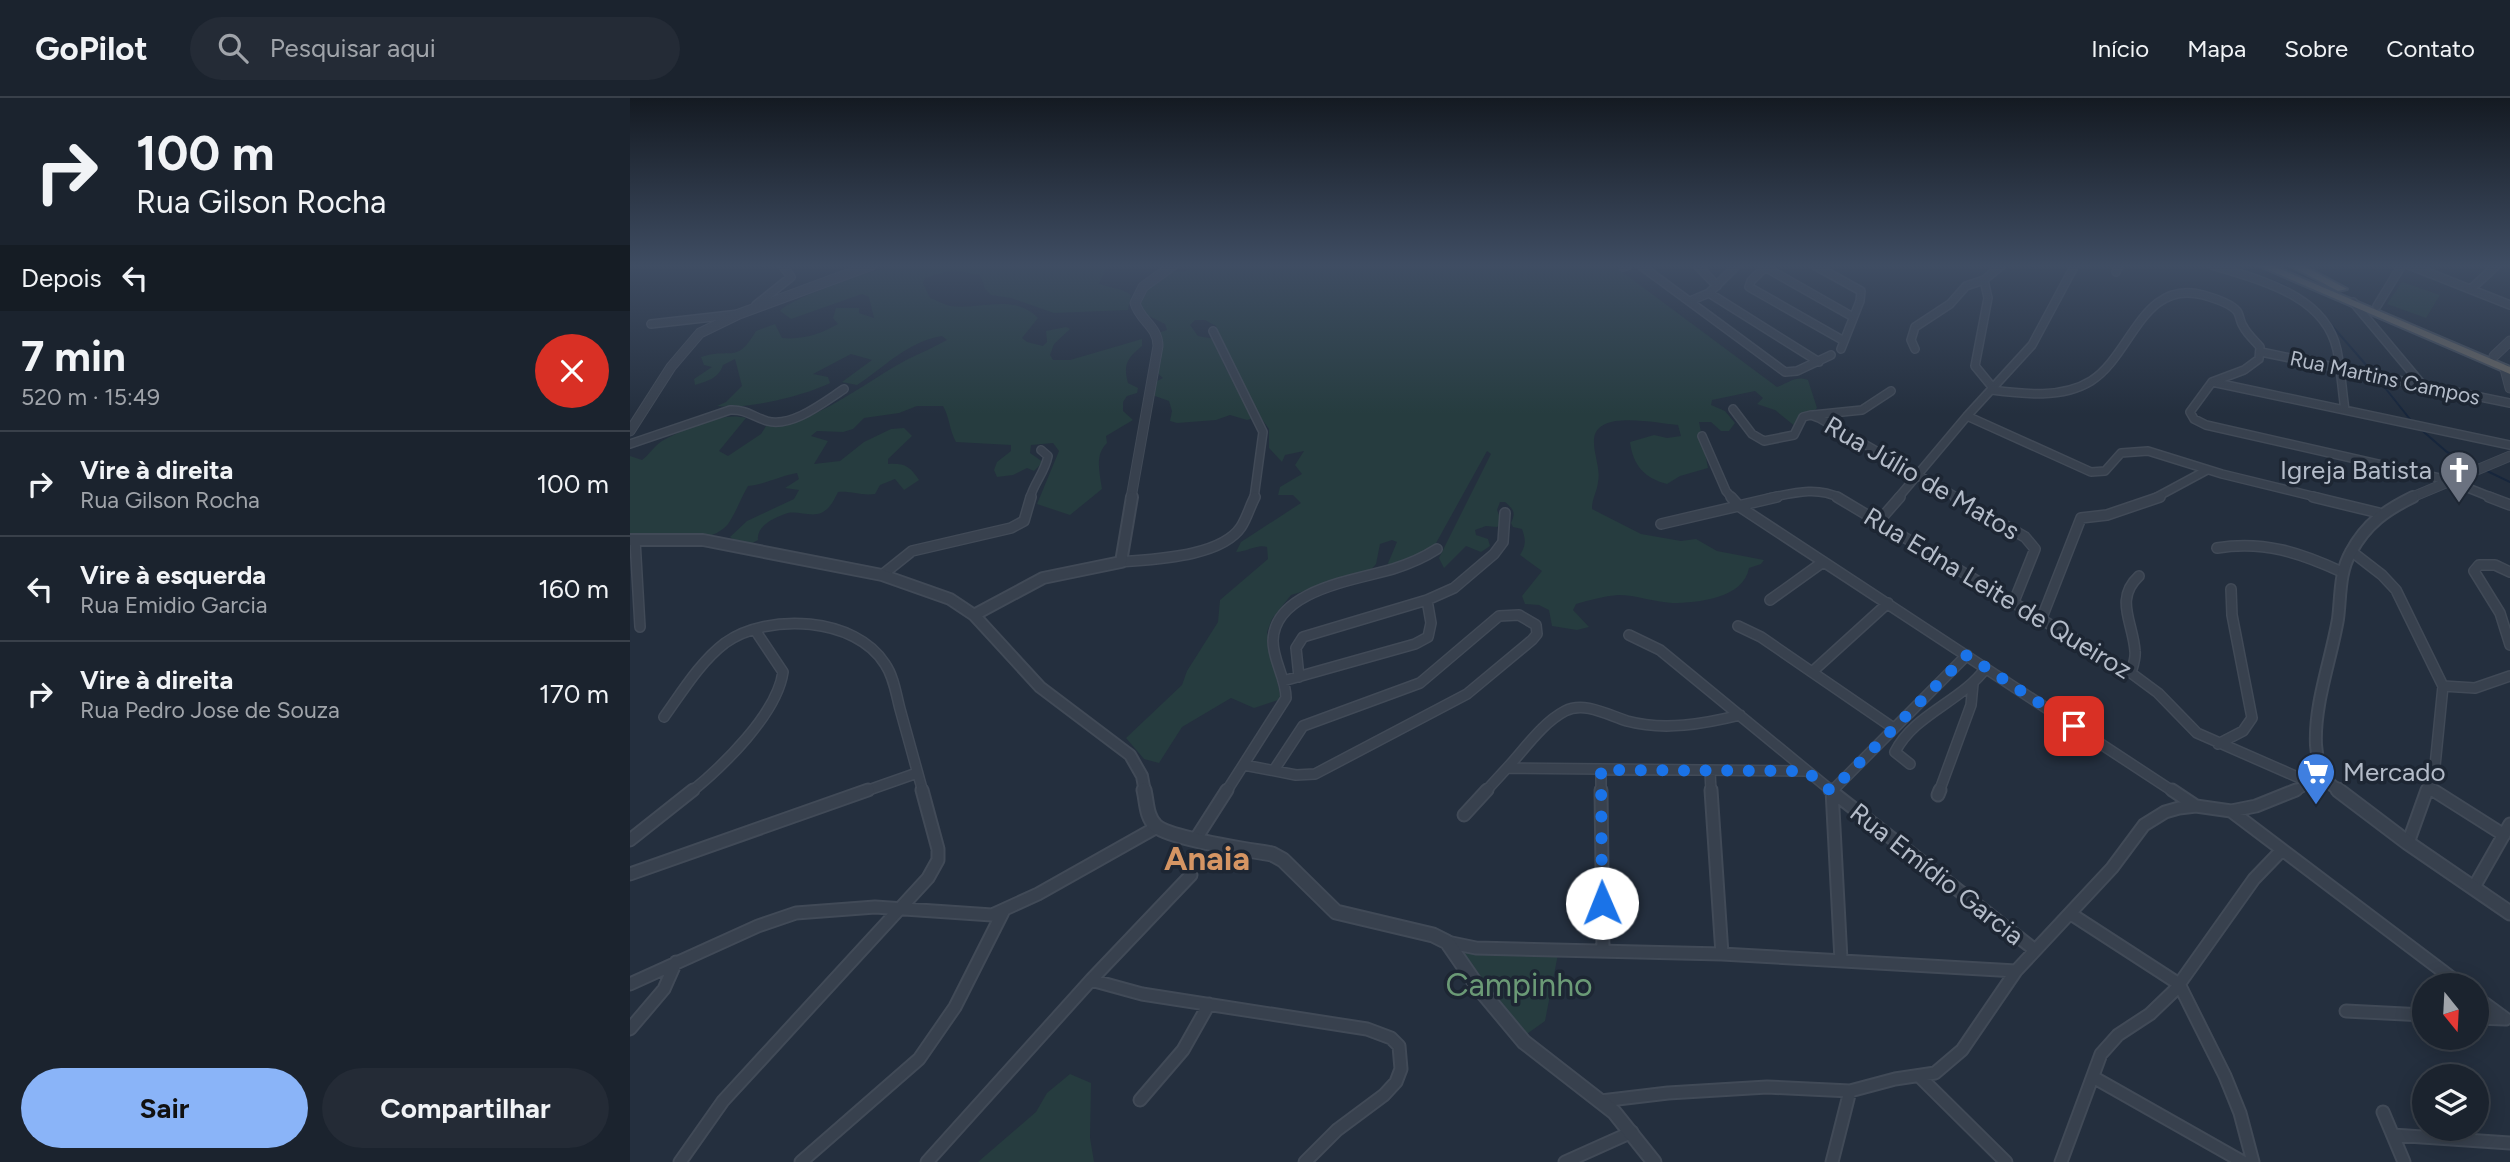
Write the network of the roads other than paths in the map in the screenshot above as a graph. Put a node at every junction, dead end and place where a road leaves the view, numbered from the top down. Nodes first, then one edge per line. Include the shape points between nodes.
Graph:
1 (729, 315) edge
2 (739, 315) edge
3 (1142, 315) edge
4 (1708, 315) edge
5 (1744, 315) edge
6 (1794, 315) edge
7 (1849, 315) edge
8 (1933, 315) edge
9 (1985, 315) edge
10 (2049, 315) edge
11 (2147, 315) edge
12 (2240, 315) edge
13 (2315, 315) edge
14 (2364, 315) edge
15 (2383, 315) edge
16 (2397, 315) edge
17 (1853, 317) joint
18 (651, 324) dead end
19 (1213, 331) dead end
20 (2510, 341) edge
21 (1915, 349) dead end
22 (2261, 352) junction
23 (1831, 355) dead end
24 (2494, 356) junction
25 (1819, 362) junction
26 (2508, 368) edge
27 (2341, 369) junction
28 (2212, 382) junction
29 (2425, 388) junction
30 (2510, 388) edge
31 (844, 389) dead end
32 (1992, 389) junction
33 (1891, 391) dead end
34 (2510, 403) edge
35 (1733, 410) dead end
36 (2345, 410) junction
37 (1811, 415) junction
38 (1967, 416) junction
39 (630, 430) edge
40 (1702, 436) dead end
41 (630, 444) edge
42 (2510, 445) edge
43 (1041, 450) dead end
44 (2510, 456) edge
45 (2207, 470) junction
46 (1917, 476) junction
47 (2448, 480) junction
48 (2510, 505) edge
49 (1740, 507) junction
50 (1505, 513) dead end
51 (2379, 513) junction
52 (1878, 521) junction
53 (1661, 524) dead end
54 (633, 540) edge
55 (2217, 548) dead end
56 (1437, 549) dead end
57 (2351, 551) junction
58 (1121, 562) junction
59 (1823, 562) junction
60 (2342, 572) junction
61 (2510, 572) edge
62 (882, 575) junction
63 (2139, 576) dead end
64 (2231, 589) dead end
65 (1427, 600) junction
66 (1770, 600) dead end
67 (1888, 603) junction
68 (2013, 604) junction
69 (974, 615) junction
70 (2041, 620) junction
71 (1738, 626) dead end
72 (640, 627) dead end
73 (755, 630) junction
74 (1629, 635) dead end
75 (2510, 645) edge
76 (1967, 655) junction
77 (1986, 668) junction
78 (1812, 673) junction
79 (2130, 673) junction
80 (2510, 676) edge
81 (1299, 677) junction
82 (1283, 681) junction
83 (1973, 684) junction
84 (2443, 686) junction
85 (1740, 715) junction
86 (664, 717) dead end
87 (1892, 727) junction
88 (2218, 744) junction
89 (1910, 764) dead end
90 (1244, 765) junction
91 (1507, 768) junction
92 (1274, 770) junction
93 (1601, 770) junction
94 (1710, 771) junction
95 (1806, 771) junction
96 (918, 773) junction
97 (2316, 780) junction
98 (2428, 787) junction
99 (1831, 791) junction
100 (1938, 795) dead end
101 (2196, 806) junction
102 (2231, 811) junction
103 (1464, 815) dead end
104 (2510, 824) edge
105 (1157, 827) junction
106 (2504, 835) junction
107 (630, 840) edge
108 (1195, 840) junction
109 (2408, 843) junction
110 (2281, 850) junction
111 (630, 874) edge
112 (1191, 875) dead end
113 (2474, 887) junction
114 (900, 908) junction
115 (1003, 912) junction
116 (2510, 913) edge
117 (2071, 914) junction
118 (1450, 947) junction
119 (2035, 950) junction
120 (1603, 951) junction
121 (1722, 954) junction
122 (1841, 960) junction
123 (676, 962) junction
124 (2016, 971) junction
125 (2445, 973) edge
126 (1091, 979) junction
127 (630, 984) edge
128 (2179, 984) junction
129 (1209, 1004) junction
130 (2489, 1006) edge
131 (2346, 1011) dead end
132 (2412, 1014) edge
133 (2489, 1018) edge
134 (2508, 1019) edge
135 (630, 1029) edge
136 (1920, 1077) junction
137 (2093, 1077) junction
138 (1850, 1091) junction
139 (1140, 1100) dead end
140 (1601, 1101) junction
141 (2383, 1112) dead end
142 (1632, 1132) junction
143 (2393, 1135) junction
144 (2510, 1143) edge
145 (680, 1162) edge
146 (801, 1162) edge
147 (927, 1162) edge
148 (1305, 1162) edge
149 (1565, 1162) edge
150 (1654, 1162) edge
151 (1832, 1162) edge
152 (2006, 1162) edge
153 (2061, 1162) edge
154 (2243, 1162) edge
155 (2253, 1162) edge
156 (2404, 1162) edge

1 - 18 street
2 - 39 street via 690,342
3 - 58 street via 1159,337
4 - 25 street via 1785,372
5 - 25 street
6 - 17 street via 1843,345
7 - 17 street
8 - 21 street via 1917,324 1911,337
9 - 32 street via 1975,366
10 - 32 street via 2032,345
11 - 32 street via 2108,368 2092,380 2047,394
12 - 22 street
13 - 27 street via 2334,340
14 - 29 street
15 - 26 highway
16 - 24 highway
19 - 58 street via 1263,432 1255,496 1231,538 1175,557
20 - 24 street
22 - 27 street, Rua Martins Campos
22 - 28 street via 2250,368
23 - 25 street
24 - 26 highway
26 - 30 street
27 - 29 street, Rua Martins Campos
27 - 36 street
28 - 36 street
28 - 47 street via 2190,412 2206,425
29 - 34 street, Rua Martins Campos
31 - 41 street via 786,420 769,422 745,410 730,410
32 - 38 street
33 - 37 street via 1859,412
35 - 37 street, Rua Júlio de Matos via 1751,436 1766,443 1794,435 1803,417
36 - 42 street
37 - 46 street, Rua Júlio de Matos
38 - 45 street via 2091,472 2105,471 2121,453 2136,450
38 - 46 street
40 - 49 street via 1718,477
43 - 62 street via 1048,456 1048,464 1033,488 1024,521 988,537 915,550
44 - 47 street
45 - 51 street
45 - 70 street via 2164,495 2081,518
46 - 52 street
46 - 68 street, Rua Júlio de Matos via 2034,545
47 - 48 street
47 - 51 street
49 - 52 street, Rua Edna Leite de Queiroz via 1800,491 1824,492
49 - 53 street, Rua Edna Leite de Queiroz
49 - 59 street
50 - 65 street via 1505,534 1494,554 1454,588
51 - 57 street
52 - 68 street, Rua Edna Leite de Queiroz
54 - 62 street via 703,540
54 - 72 street
55 - 60 street via 2247,543 2273,546
56 - 82 street via 1290,604 1275,623 1273,641
57 - 60 street
57 - 84 street via 2396,590
58 - 69 street via 1043,578
59 - 66 street
59 - 67 street
60 - 97 street via 2317,723
61 - 75 street via 2488,563 2474,571 2500,613
62 - 69 street via 928,589
63 - 79 street via 2125,595 2135,653
64 - 88 street via 2252,718 2243,732
65 - 81 street via 1303,638 1296,648
65 - 81 street via 1428,637
67 - 76 street
67 - 78 street
68 - 70 street, Rua Edna Leite de Queiroz
69 - 105 street via 1040,687 1130,755 1142,776 1149,816
70 - 79 street, Rua Edna Leite de Queiroz
71 - 78 street
73 - 86 street via 737,636 715,654
73 - 96 street via 793,626 836,629 874,649 896,687
73 - 107 street via 783,672 773,702 720,769
74 - 85 street, Rua Emídio Garcia via 1660,650
76 - 77 street
76 - 87 street
77 - 83 street
77 - 101 street
78 - 87 street
79 - 88 street, Rua Edna Leite de Queiroz via 2158,693 2188,726
80 - 84 street via 2475,688
81 - 82 street
82 - 90 street via 1283,704
83 - 89 street via 1921,721 1897,746 1895,752
83 - 100 street via 1971,705
84 - 98 street via 2435,766
85 - 91 street via 1703,724 1662,726 1569,708
85 - 95 street, Rua Emídio Garcia
87 - 99 street
88 - 97 street, Rua Edna Leite de Queiroz
90 - 92 street
90 - 108 street
91 - 93 street
91 - 103 street
92 - 92 street via 1315,774 1440,709 1486,680 1525,647 1537,634 1536,625 1518,615 1499,616 1420,683 1303,726
93 - 94 street
93 - 120 street
94 - 95 street
94 - 121 street
95 - 99 street, Rua Emídio Garcia
96 - 111 street
96 - 114 street via 938,860
97 - 102 street via 2256,806
97 - 109 street
98 - 106 street
98 - 109 street
99 - 119 street, Rua Emídio Garcia
99 - 122 street
101 - 102 street
101 - 117 street via 2165,812 2144,825
102 - 110 street
104 - 106 street
105 - 108 street
105 - 115 street
106 - 113 street
108 - 118 street via 1272,854 1336,912 1433,935
109 - 113 street
110 - 125 street
110 - 128 street via 2253,879
112 - 126 street
113 - 116 street
114 - 115 street via 983,916
114 - 123 street via 839,908 796,914
114 - 145 street via 723,1101
115 - 146 street via 934,1041
117 - 119 street
117 - 128 street
118 - 120 street
118 - 140 street via 1524,1042
119 - 124 street
120 - 121 street
121 - 122 street
122 - 124 street
123 - 127 street
123 - 135 street via 664,989
124 - 136 street via 1962,1050 1942,1069
126 - 129 street via 1118,989
126 - 147 street
128 - 137 street via 2163,1003 2108,1044
128 - 155 street via 2225,1076
129 - 139 street via 1183,1049
129 - 148 street via 1367,1029 1399,1046 1401,1069 1396,1082
130 - 134 street
131 - 132 street
133 - 134 street
136 - 138 street
136 - 152 street
137 - 153 street
137 - 154 street
138 - 140 street via 1767,1087
138 - 151 street
140 - 142 street
141 - 143 street
142 - 149 street
142 - 150 street
143 - 144 street
143 - 156 street

